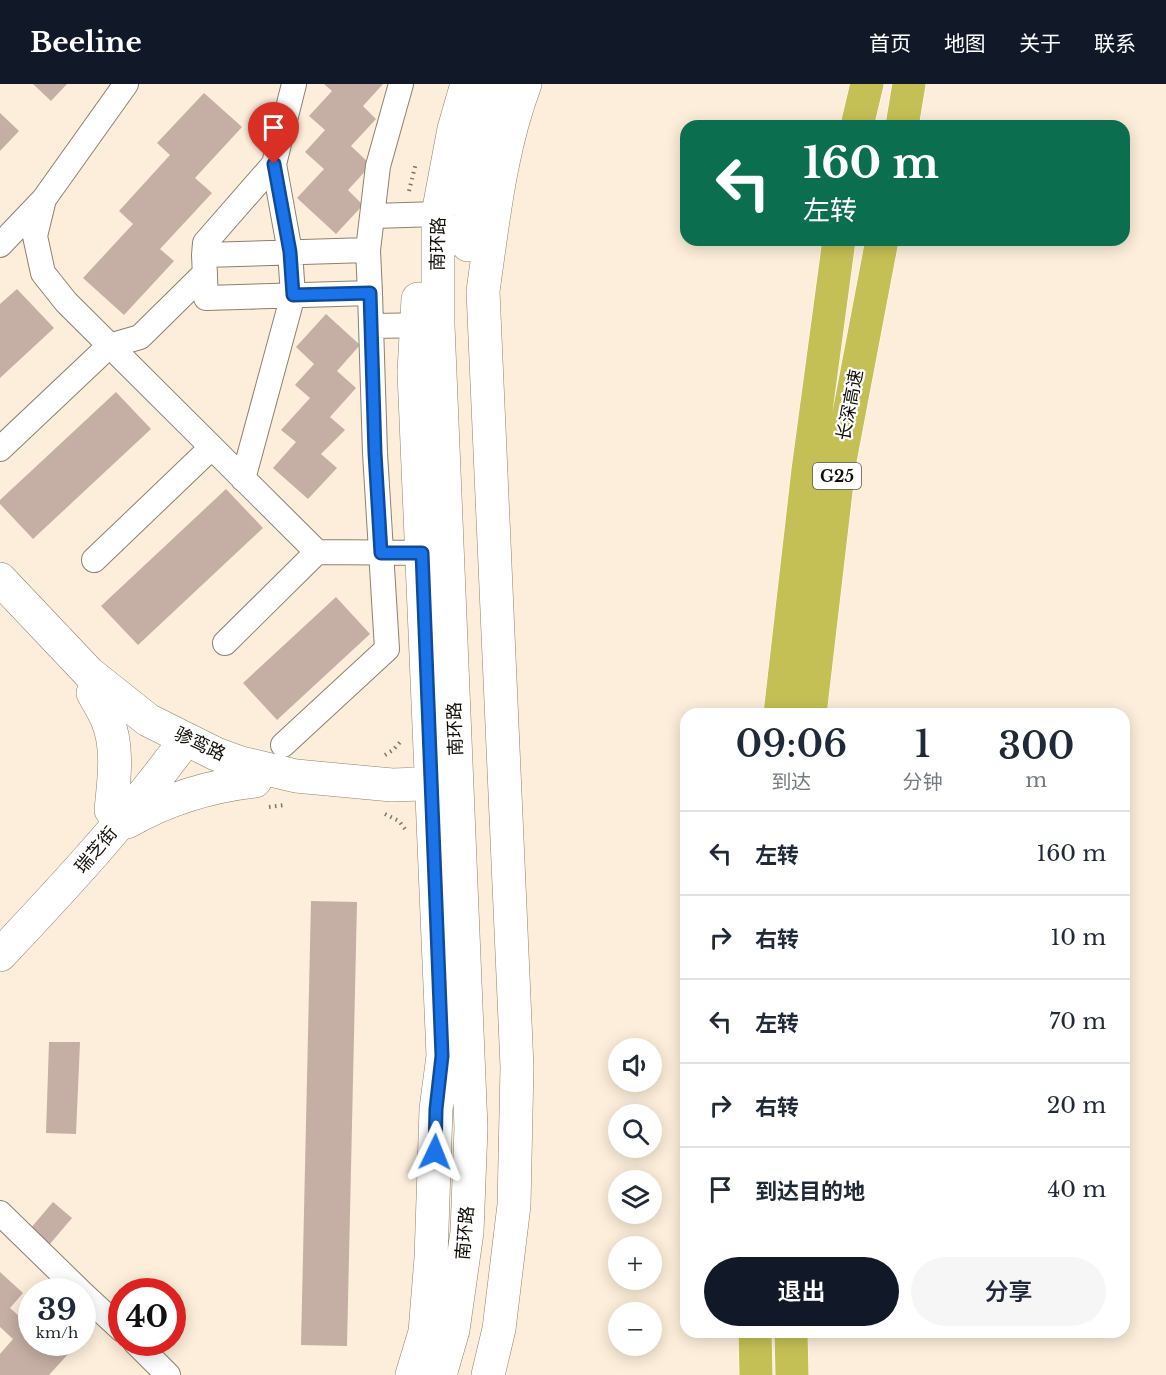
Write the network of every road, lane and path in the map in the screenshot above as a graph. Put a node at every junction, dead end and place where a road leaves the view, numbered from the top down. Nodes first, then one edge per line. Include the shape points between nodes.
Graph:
1 (126, 84) edge
2 (294, 84) edge
3 (401, 84) edge
4 (447, 84) edge
5 (467, 84) edge
6 (499, 84) edge
7 (525, 84) edge
8 (867, 84) edge
9 (909, 84) edge
10 (858, 120) edge
11 (903, 120) edge
12 (274, 164) junction
13 (44, 199) junction
14 (430, 214) junction
15 (372, 216) junction
16 (0, 245) edge
17 (838, 246) edge
18 (881, 246) edge
19 (369, 250) junction
20 (290, 252) junction
21 (205, 264) junction
22 (370, 293) junction
23 (293, 295) junction
24 (427, 325) junction
25 (371, 326) junction
26 (110, 346) junction
27 (211, 448) junction
28 (0, 449) edge
29 (243, 479) junction
30 (317, 552) junction
31 (381, 553) junction
32 (435, 553) junction
33 (94, 560) dead end
34 (0, 579) edge
35 (0, 598) edge
36 (225, 643) dead end
37 (93, 693) junction
38 (781, 708) edge
39 (811, 708) edge
40 (175, 741) junction
41 (283, 745) dead end
42 (444, 791) junction
43 (262, 794) junction
44 (288, 805) dead end
45 (381, 812) dead end
46 (113, 819) junction
47 (409, 835) dead end
48 (0, 934) edge
49 (0, 955) edge
50 (0, 1213) edge
51 (67, 1278) edge
52 (96, 1305) edge
53 (108, 1317) edge
54 (755, 1338) edge
55 (791, 1338) edge
56 (149, 1356) edge
57 (168, 1375) edge
58 (412, 1375) edge
59 (441, 1375) edge
60 (470, 1375) edge
61 (488, 1375) edge
62 (756, 1375) edge
63 (792, 1375) edge

1 - 13 street
2 - 12 street
3 - 15 street via 378,166
4 - 14 street via 436,117 423,189
5 - 14 street, 南环路
6 - 60 street, 南环路 via 475,182 466,262 498,1157 491,1266
7 - 61 street via 514,113 496,200 483,291 517,1067 514,1205 499,1329
8 - 10 highway
9 - 11 highway
12 - 20 street
12 - 21 street via 205,243
13 - 16 street
13 - 26 street via 35,236 43,273
14 - 15 street
14 - 24 street, 南环路
15 - 19 street
17 - 38 highway, 长深高速 / G25
18 - 39 highway, 长深高速 / G25 via 838,466
19 - 20 street
19 - 22 street
20 - 21 street
20 - 23 street
21 - 23 street via 206,298
21 - 26 street via 140,337
22 - 23 street
22 - 25 street
23 - 29 street
24 - 25 street
24 - 32 street, 南环路
25 - 31 street
26 - 27 street
26 - 28 street
27 - 29 street
27 - 33 street
29 - 30 street
30 - 31 street
30 - 36 street
31 - 32 street
31 - 41 street via 387,649
32 - 42 street, 南环路
34 - 40 street, 骖鸾路 via 89,673
35 - 37 street, 骖鸾路
37 - 40 street, 骖鸾路 via 140,731
37 - 46 street via 108,720 113,740
40 - 42 street, 骖鸾路 via 296,776
40 - 43 street, 骖鸾路 via 201,763 232,775
40 - 46 street, 瑞芝街
42 - 43 street, 骖鸾路 via 390,799
42 - 58 street via 442,1056 436,1109 431,1258 425,1332
42 - 59 street, 南环路 via 471,1128 467,1232 453,1330
43 - 44 path
43 - 46 street via 221,785
45 - 47 path via 399,821
46 - 48 street, 瑞芝街
46 - 49 street, 瑞芝街 via 77,874
50 - 51 street
52 - 53 street
54 - 62 highway
55 - 63 highway
56 - 57 street

